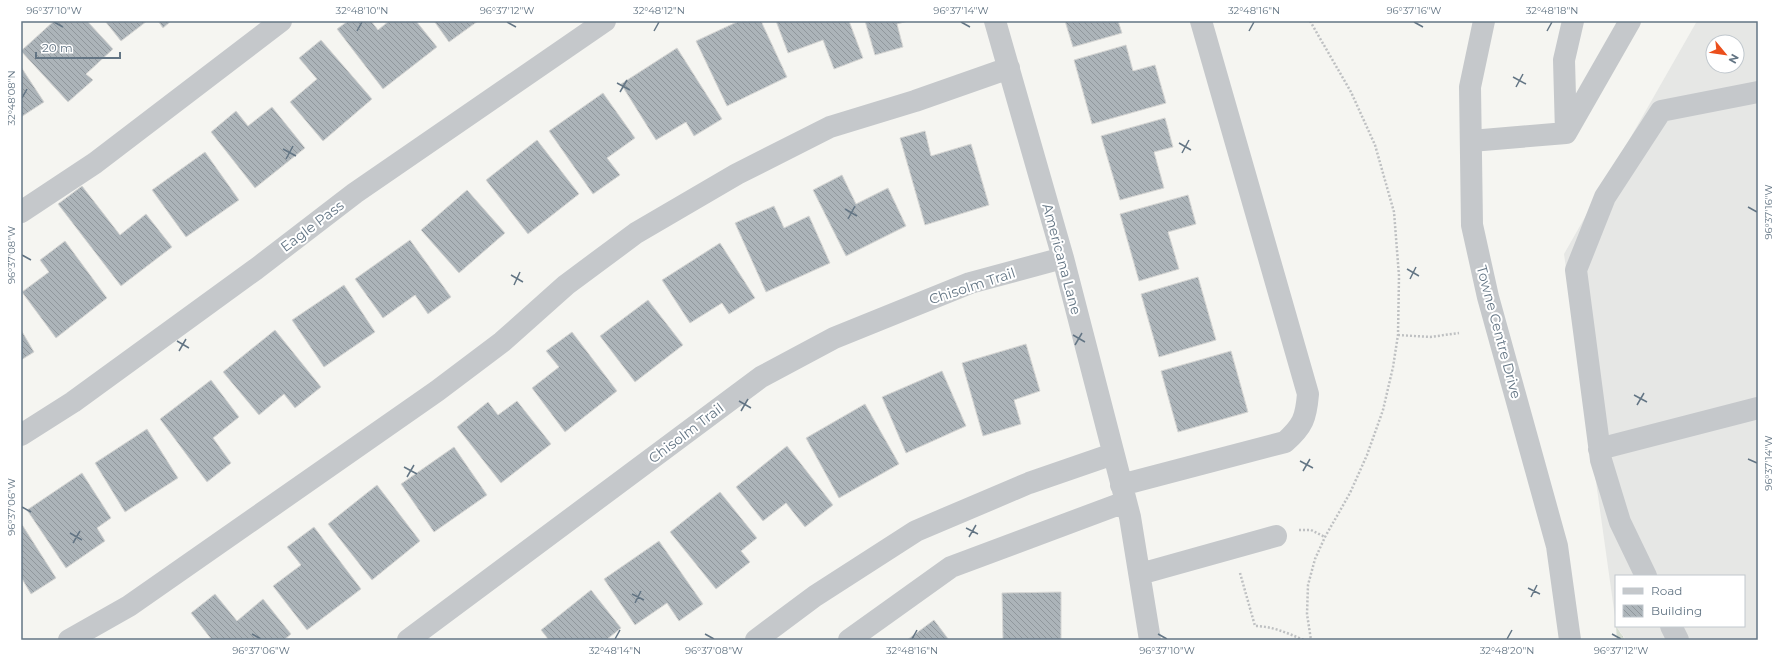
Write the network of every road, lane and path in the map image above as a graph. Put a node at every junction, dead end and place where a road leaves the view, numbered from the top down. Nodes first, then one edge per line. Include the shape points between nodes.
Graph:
1 (281, 21) edge
2 (605, 21) edge
3 (995, 21) edge
4 (1201, 21) edge
5 (1310, 21) edge
6 (1573, 21) edge
7 (1630, 21) edge
8 (1480, 23) edge
9 (1009, 68) junction
10 (1758, 92) edge
11 (1566, 134) junction
12 (1471, 140) junction
13 (21, 212) edge
14 (1063, 258) junction
15 (1458, 333) dead end
16 (1398, 335) junction
17 (1758, 408) edge
18 (21, 435) edge
19 (1599, 449) junction
20 (1113, 454) junction
21 (1123, 494) junction
22 (1276, 536) dead end
23 (1232, 548) junction
24 (1140, 574) junction
25 (1646, 575) edge
26 (1672, 627) edge
27 (68, 640) edge
28 (408, 640) edge
29 (756, 640) edge
30 (849, 640) edge
31 (1150, 640) edge
32 (1304, 640) edge
33 (1311, 640) edge
34 (1570, 640) edge
35 (1678, 640) edge

1 - 13 street via 95,163
2 - 18 street, Eagle Pass via 355,193 86,393
3 - 9 street, Americana Lane
4 - 21 street via 1308,394 1306,415 1285,442
5 - 16 path via 1352,92 1375,145 1394,212 1399,276
6 - 11 street via 1564,60
7 - 11 street
8 - 12 street, Towne Centre Drive via 1470,87
9 - 14 street, Americana Lane
9 - 27 street via 830,127 737,174 636,233 566,285 502,342 437,391 129,606
10 - 19 street via 1661,111 1605,197 1576,270
11 - 12 street
12 - 34 street, Towne Centre Drive via 1472,226 1488,297 1557,546
14 - 20 street, Americana Lane
14 - 28 street, Chisolm Trail via 963,286 834,338 760,377
15 - 16 path via 1430,337
16 - 33 path via 1383,410 1367,455 1315,559 1308,585 1307,614
17 - 19 street
19 - 25 street via 1620,522
20 - 21 street, Americana Lane
20 - 29 street via 1029,483 916,531 815,596
21 - 24 street, Americana Lane via 1130,517
21 - 30 street via 951,566
22 - 23 street
23 - 24 street
23 - 32 path via 1254,626 1264,626
24 - 31 street, Americana Lane
26 - 35 street

